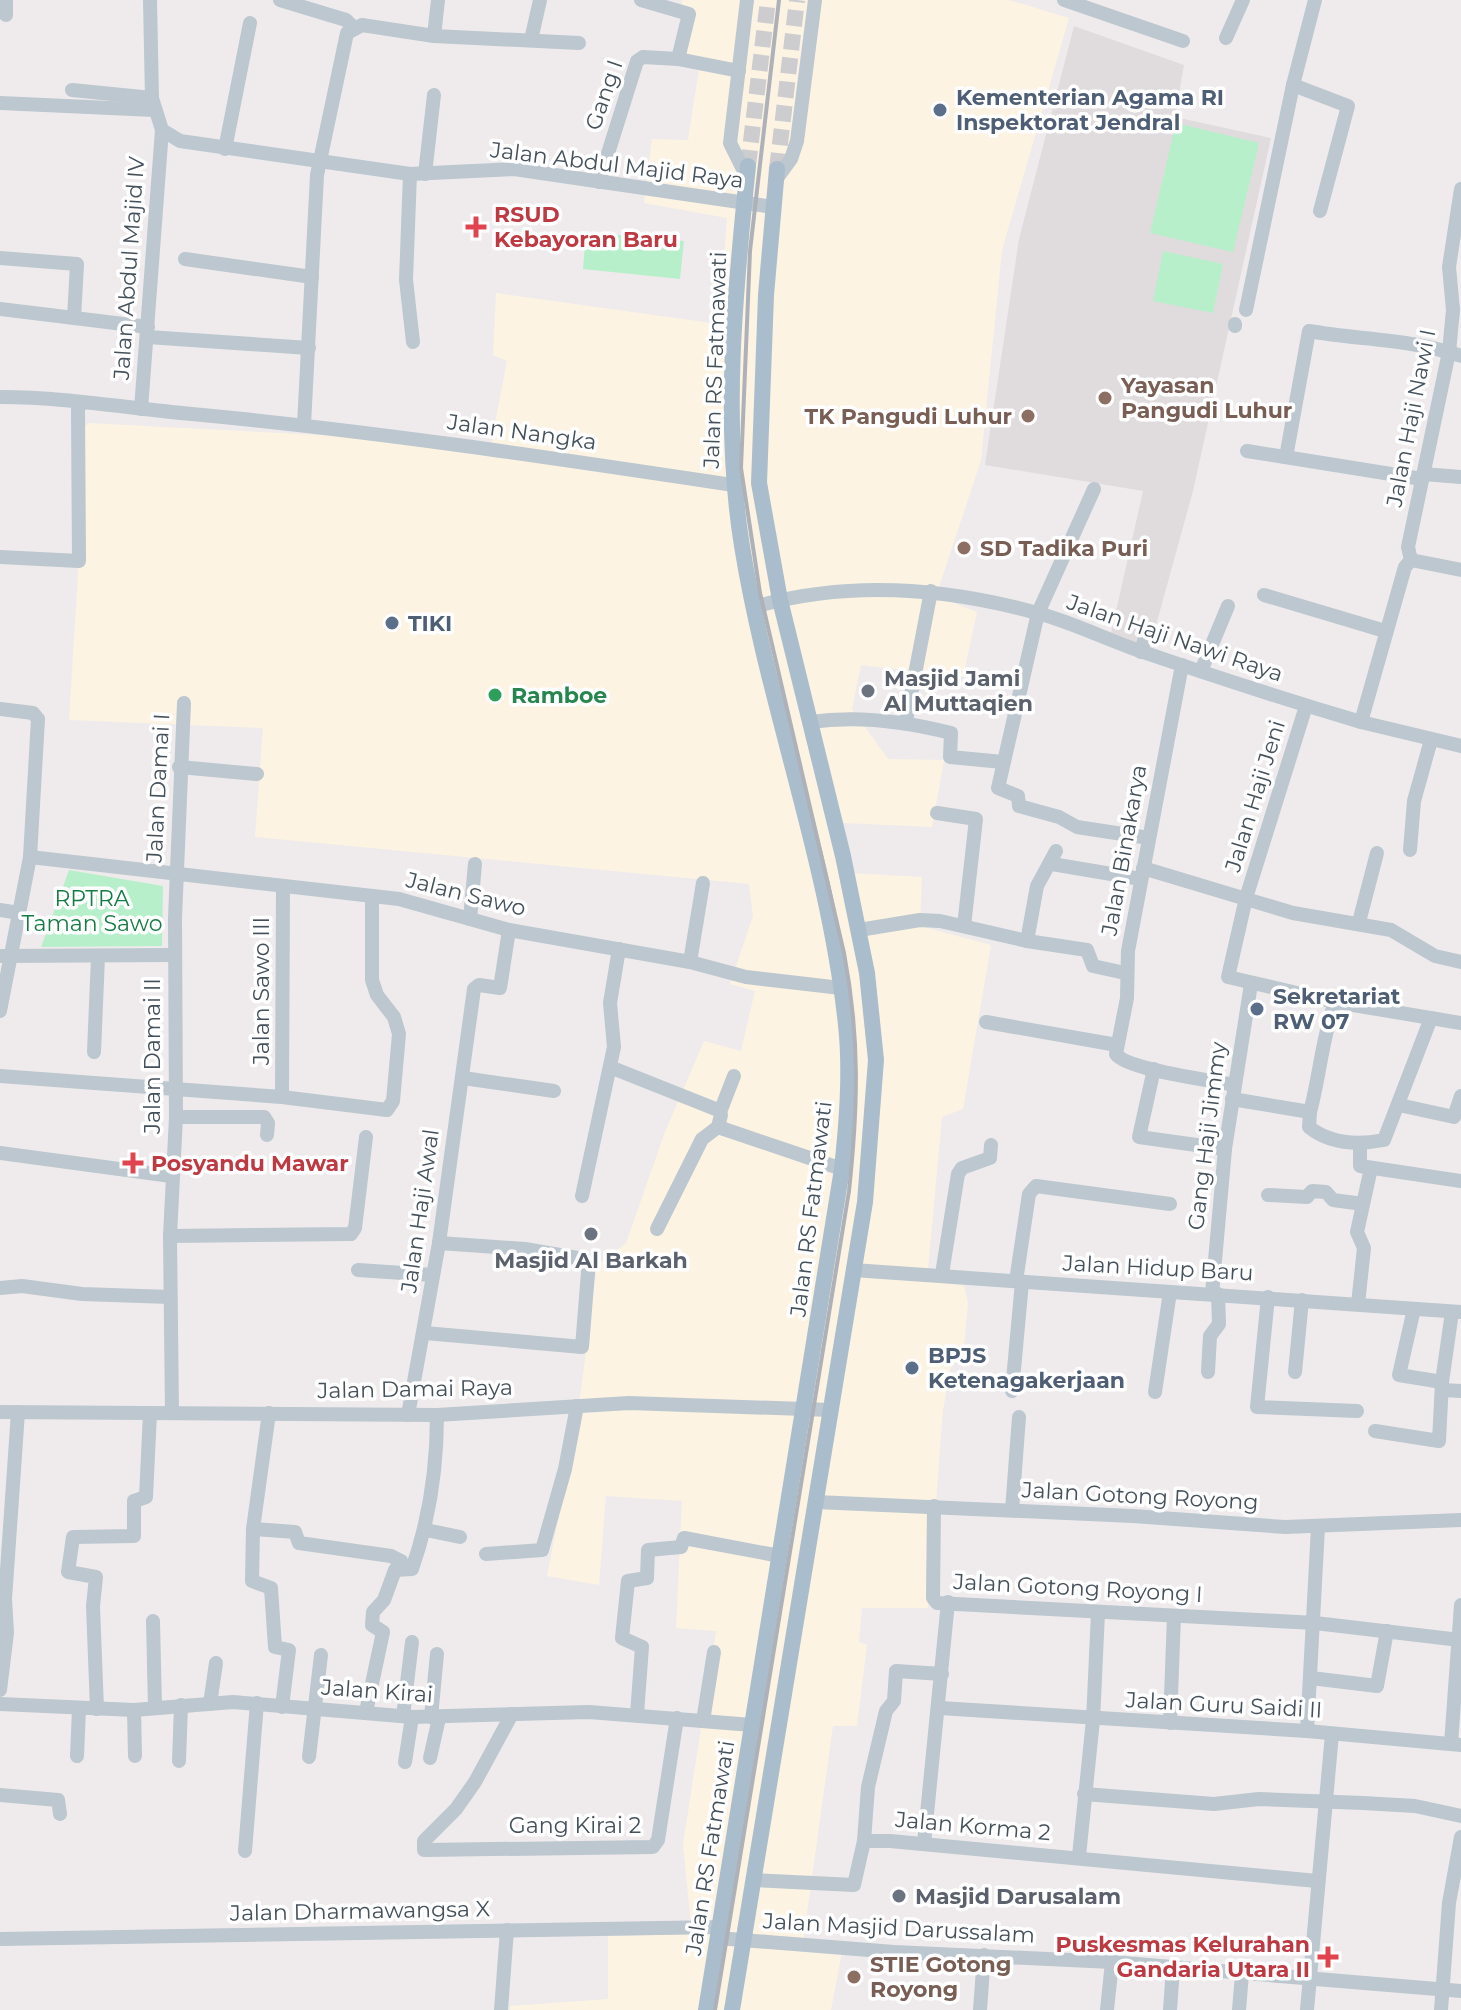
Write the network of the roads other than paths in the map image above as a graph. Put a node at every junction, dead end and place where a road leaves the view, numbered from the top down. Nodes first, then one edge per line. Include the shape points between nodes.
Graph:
1 (150, 0) edge
2 (280, 0) edge
3 (438, 0) edge
4 (540, 0) edge
5 (641, 0) edge
6 (747, 0) edge
7 (815, 0) edge
8 (1064, 0) edge
9 (1243, 0) edge
10 (1315, 0) edge
11 (1082, 3) edge
12 (250, 23) dead end
13 (354, 28) junction
14 (434, 36) junction
15 (1226, 38) dead end
16 (531, 40) junction
17 (1183, 41) dead end
18 (579, 43) dead end
19 (678, 59) junction
20 (739, 71) junction
21 (1293, 85) junction
22 (72, 90) dead end
23 (434, 95) dead end
24 (0, 103) edge
25 (153, 104) junction
26 (162, 130) junction
27 (225, 149) junction
28 (319, 163) junction
29 (748, 172) joint
30 (410, 174) junction
31 (425, 174) junction
32 (776, 175) joint
33 (599, 182) junction
34 (1461, 189) edge
35 (744, 204) junction
36 (773, 207) junction
37 (1320, 211) dead end
38 (0, 258) edge
39 (185, 259) dead end
40 (312, 277) junction
41 (0, 309) edge
42 (1246, 310) dead end
43 (74, 318) junction
44 (148, 332) junction
45 (413, 342) dead end
46 (309, 348) junction
47 (1455, 354) edge
48 (0, 397) edge
49 (82, 402) junction
50 (141, 409) junction
51 (304, 425) junction
52 (1247, 451) dead end
53 (1286, 457) junction
54 (1423, 476) junction
55 (1461, 477) edge
56 (733, 485) junction
57 (1094, 489) dead end
58 (0, 557) edge
59 (1411, 560) junction
60 (1461, 570) edge
61 (931, 591) junction
62 (1264, 595) dead end
63 (780, 600) junction
64 (1228, 606) dead end
65 (754, 607) junction
66 (1038, 613) junction
67 (1147, 631) dead end
68 (1385, 631) junction
69 (1141, 652) junction
70 (1182, 665) junction
71 (1201, 671) junction
72 (184, 703) dead end
73 (1306, 706) junction
74 (0, 709) edge
75 (906, 721) junction
76 (810, 722) junction
77 (1361, 722) junction
78 (1431, 740) junction
79 (1461, 746) edge
80 (1003, 762) junction
81 (179, 767) junction
82 (257, 774) dead end
83 (937, 813) dead end
84 (1149, 838) junction
85 (1410, 850) dead end
86 (1377, 853) dead end
87 (30, 857) junction
88 (475, 864) dead end
89 (1142, 873) junction
90 (176, 875) junction
91 (703, 883) dead end
92 (283, 886) junction
93 (372, 896) junction
94 (1246, 898) junction
95 (0, 910) edge
96 (19, 913) junction
97 (470, 919) junction
98 (1359, 922) junction
99 (964, 926) junction
100 (509, 930) junction
101 (859, 930) junction
102 (1027, 941) junction
103 (619, 949) junction
104 (175, 955) junction
105 (6, 956) edge
106 (98, 957) junction
107 (690, 962) junction
108 (1461, 962) edge
109 (1125, 973) junction
110 (1251, 984) junction
111 (841, 988) junction
112 (1335, 1002) junction
113 (0, 1011) edge
114 (1431, 1018) junction
115 (986, 1022) dead end
116 (1461, 1023) edge
117 (1117, 1045) junction
118 (94, 1052) dead end
119 (610, 1067) junction
120 (1154, 1069) junction
121 (0, 1076) edge
122 (734, 1076) dead end
123 (463, 1078) junction
124 (554, 1091) dead end
125 (175, 1092) junction
126 (1233, 1092) junction
127 (282, 1097) junction
128 (1399, 1105) junction
129 (1460, 1106) edge
130 (1310, 1112) junction
131 (176, 1117) junction
132 (719, 1119) junction
133 (267, 1135) dead end
134 (366, 1137) dead end
135 (1360, 1144) junction
136 (991, 1145) dead end
137 (1225, 1149) junction
138 (0, 1153) edge
139 (1371, 1168) junction
140 (842, 1169) junction
141 (171, 1176) junction
142 (1461, 1181) edge
143 (1268, 1195) dead end
144 (582, 1196) dead end
145 (1170, 1204) dead end
146 (1363, 1204) junction
147 (657, 1229) dead end
148 (170, 1236) junction
149 (439, 1243) junction
150 (358, 1270) dead end
151 (853, 1270) junction
152 (942, 1274) junction
153 (433, 1275) junction
154 (1023, 1282) junction
155 (0, 1288) edge
156 (1170, 1292) junction
157 (1215, 1294) junction
158 (170, 1297) junction
159 (1268, 1297) junction
160 (1302, 1300) junction
161 (1358, 1304) junction
162 (1414, 1309) junction
163 (1456, 1312) edge
164 (425, 1333) junction
165 (1208, 1372) dead end
166 (1295, 1372) dead end
167 (1442, 1386) junction
168 (1461, 1391) edge
169 (1017, 1392) dead end
170 (1155, 1392) dead end
171 (577, 1406) junction
172 (805, 1409) junction
173 (831, 1410) junction
174 (1357, 1411) dead end
175 (0, 1412) edge
176 (18, 1412) junction
177 (150, 1413) junction
178 (172, 1413) junction
179 (269, 1413) junction
180 (408, 1415) junction
181 (437, 1415) junction
182 (1019, 1417) dead end
183 (1375, 1431) dead end
184 (816, 1502) junction
185 (934, 1506) junction
186 (1012, 1510) junction
187 (1461, 1520) edge
188 (1318, 1527) junction
189 (253, 1529) junction
190 (426, 1530) junction
191 (460, 1537) dead end
192 (486, 1554) dead end
193 (780, 1556) junction
194 (406, 1569) junction
195 (3, 1599) edge
196 (948, 1602) junction
197 (1461, 1605) edge
198 (1098, 1613) junction
199 (1174, 1616) junction
200 (153, 1621) dead end
201 (1315, 1623) junction
202 (1387, 1631) junction
203 (1460, 1640) edge
204 (412, 1642) dead end
205 (714, 1652) dead end
206 (437, 1654) dead end
207 (321, 1655) dead end
208 (216, 1663) dead end
209 (942, 1674) junction
210 (1311, 1678) junction
211 (0, 1690) edge
212 (257, 1703) junction
213 (0, 1704) edge
214 (210, 1704) junction
215 (181, 1705) junction
216 (155, 1707) junction
217 (282, 1707) junction
218 (940, 1708) junction
219 (79, 1709) junction
220 (97, 1709) junction
221 (134, 1710) junction
222 (316, 1710) junction
223 (366, 1712) junction
224 (512, 1714) junction
225 (637, 1714) junction
226 (408, 1716) junction
227 (435, 1718) junction
228 (677, 1718) junction
229 (1093, 1720) junction
230 (703, 1721) junction
231 (1170, 1723) junction
232 (752, 1725) junction
233 (1307, 1731) junction
234 (1332, 1734) junction
235 (1456, 1744) edge
236 (77, 1756) dead end
237 (135, 1756) dead end
238 (309, 1757) dead end
239 (430, 1758) dead end
240 (179, 1761) dead end
241 (405, 1762) dead end
242 (1084, 1794) junction
243 (0, 1795) edge
244 (1326, 1801) junction
245 (60, 1814) dead end
246 (1461, 1816) edge
247 (1461, 1837) edge
248 (864, 1841) junction
249 (924, 1844) junction
250 (245, 1851) dead end
251 (1079, 1856) junction
252 (754, 1880) junction
253 (1317, 1881) junction
254 (507, 1930) junction
255 (719, 1933) junction
256 (0, 1939) edge
257 (744, 1941) junction
258 (984, 1955) junction
259 (1112, 1962) junction
260 (1173, 1968) junction
261 (1242, 1974) junction
262 (1311, 1980) junction
263 (1444, 1990) junction
264 (1461, 1991) edge
265 (501, 2010) edge
266 (706, 2010) edge
267 (732, 2010) edge
268 (980, 2010) edge
269 (1107, 2010) edge
270 (1170, 2010) edge
271 (1239, 2010) edge
272 (1307, 2010) edge
273 (1441, 2010) edge

1 - 25 street
2 - 13 street via 346,20
3 - 14 street
4 - 16 street
5 - 19 street via 689,14
6 - 20 street, Jalan RS Fatmawati
7 - 32 street, Jalan RS Fatmawati via 797,141 791,159
8 - 11 street
9 - 15 street
10 - 21 street
11 - 17 street
12 - 27 street
13 - 14 street
13 - 28 street via 347,33
14 - 16 street
16 - 18 street
19 - 20 street
19 - 33 street, Gang I via 637,61
20 - 29 street, Jalan RS Fatmawati via 730,143
21 - 37 street via 1348,106
21 - 42 street
22 - 25 street
23 - 31 street
24 - 25 street
25 - 26 street
26 - 27 street, Jalan Abdul Majid Raya via 180,141
26 - 44 street, Jalan Abdul Majid IV
27 - 28 street, Jalan Abdul Majid Raya
28 - 30 street, Jalan Abdul Majid Raya
28 - 40 street
29 - 35 main road, Jalan RS Fatmawati
30 - 31 street, Jalan Abdul Majid Raya
30 - 45 street via 406,304
31 - 33 street, Jalan Abdul Majid Raya via 514,169
32 - 36 main road, Jalan RS Fatmawati
33 - 35 street, Jalan Abdul Majid Raya
34 - 47 street, Jalan Haji Nawi I via 1449,267
35 - 36 street, Jalan Abdul Majid Raya
35 - 56 main road, Jalan RS Fatmawati
36 - 63 main road, Jalan RS Fatmawati via 758,448 759,483
38 - 43 street via 77,264
39 - 40 street
40 - 46 street
41 - 43 street
43 - 44 street
44 - 46 street
44 - 50 street, Jalan Abdul Majid IV
46 - 51 street
47 - 53 street via 1413,342 1309,331
47 - 54 street, Jalan Haji Nawi I
48 - 49 street, Jalan Nangka
49 - 50 street, Jalan Nangka
49 - 58 street via 79,561
50 - 51 street, Jalan Nangka
51 - 56 street, Jalan Nangka
52 - 53 street
53 - 54 street
54 - 55 street
54 - 59 street, Jalan Haji Nawi I via 1408,547
56 - 65 main road, Jalan RS Fatmawati
57 - 66 street
59 - 60 street
59 - 68 street
61 - 63 street, Jalan Haji Nawi Raya via 867,588
61 - 66 street, Jalan Haji Nawi Raya
61 - 75 street
62 - 68 street
63 - 65 street, Jalan Haji Nawi Raya
63 - 76 main road, Jalan RS Fatmawati
64 - 71 street
65 - 111 main road, Jalan RS Fatmawati
66 - 69 street, Jalan Haji Nawi Raya
66 - 80 street
67 - 69 street
68 - 77 street
69 - 70 street, Jalan Haji Nawi Raya
70 - 71 street, Jalan Haji Nawi Raya
70 - 84 street, Jalan Binakarya
71 - 73 street, Jalan Haji Nawi Raya
72 - 81 street, Jalan Damai I
73 - 77 street, Jalan Haji Nawi Raya
73 - 94 street, Jalan Haji Jeni
74 - 87 street via 33,713 38,719
75 - 76 street
75 - 80 street via 951,733 950,757
76 - 101 main road, Jalan RS Fatmawati
77 - 78 street, Jalan Haji Nawi Raya
78 - 79 street, Jalan Haji Nawi Raya
78 - 85 street via 1414,801
80 - 84 street via 998,790 1018,796 1019,806 1077,827
81 - 82 street
81 - 90 street, Jalan Damai I
83 - 99 street via 976,819
84 - 89 street, Jalan Binakarya
86 - 98 street
87 - 90 street, Jalan Sawo
87 - 96 street
88 - 97 street
89 - 94 street
89 - 102 street via 1054,857 1037,886
89 - 109 street, Jalan Binakarya
90 - 92 street, Jalan Sawo
90 - 104 street, Jalan Damai II
91 - 107 street
92 - 93 street, Jalan Sawo
92 - 127 street, Jalan Sawo III
93 - 97 street, Jalan Sawo
93 - 127 street, Jalan Sawo III via 372,980 399,1034 391,1107 383,1111
94 - 98 street via 1303,915
94 - 110 street, Jalan Haji Jeni via 1228,977
95 - 96 street
96 - 105 street
97 - 100 street, Jalan Sawo
98 - 108 street via 1398,932 1435,956
99 - 101 street via 920,920
99 - 102 street
100 - 103 street, Jalan Sawo
100 - 123 street, Jalan Haji Awal via 500,988 476,986
101 - 151 main road, Jalan RS Fatmawati via 876,1060 870,1169
102 - 109 street via 1087,950 1093,966
103 - 107 street, Jalan Sawo
103 - 119 street via 610,1003
104 - 106 street
104 - 125 street, Jalan Damai II
105 - 106 street
105 - 113 street
106 - 118 street
107 - 111 street, Jalan Sawo via 746,977
109 - 117 street, Jalan Binakarya via 1127,998
110 - 112 street
110 - 126 street, Gang Haji Jimmy
111 - 140 main road, Jalan RS Fatmawati via 848,1085
112 - 114 street
112 - 130 street via 1323,1036
114 - 116 street
114 - 128 street
115 - 117 street
117 - 120 street via 1120,1059
119 - 132 street
119 - 144 street
120 - 126 street
120 - 137 street via 1139,1137
121 - 125 street, Jalan Sawo III
122 - 132 street
123 - 124 street
123 - 149 street, Jalan Haji Awal
125 - 127 street, Jalan Sawo III
125 - 131 street, Jalan Damai II
126 - 130 street
126 - 137 street, Gang Haji Jimmy
128 - 129 street via 1450,1117
128 - 135 street via 1384,1140
130 - 135 street via 1311,1129 1333,1140
131 - 133 street via 264,1117
131 - 141 street, Jalan Damai II
132 - 140 street
132 - 147 street via 702,1139
134 - 148 street via 351,1234
135 - 139 street via 1358,1165
136 - 152 street via 990,1158 958,1174
137 - 157 street, Gang Haji Jimmy
138 - 141 street
139 - 142 street
139 - 146 street
140 - 172 main road, Jalan RS Fatmawati
141 - 148 street, Jalan Damai II
143 - 146 street via 1307,1197 1312,1191 1326,1192 1333,1200
145 - 154 street via 1036,1186 1029,1194
146 - 161 street via 1357,1232 1364,1248
148 - 158 street, Jalan Damai II
149 - 153 street, Jalan Haji Awal
149 - 164 street via 589,1260 582,1347
150 - 153 street
151 - 152 street, Jalan Hidup Baru
151 - 173 main road, Jalan RS Fatmawati
152 - 154 street, Jalan Hidup Baru
153 - 164 street, Jalan Haji Awal
154 - 156 street, Jalan Hidup Baru
154 - 169 street
155 - 158 street
156 - 157 street, Jalan Hidup Baru
156 - 170 street
157 - 159 street, Jalan Hidup Baru
157 - 165 street, Gang Haji Jimmy via 1219,1324 1210,1336
158 - 178 street, Jalan Damai II
159 - 160 street, Jalan Hidup Baru
159 - 174 street via 1257,1407
160 - 161 street, Jalan Hidup Baru
160 - 166 street
161 - 162 street, Jalan Hidup Baru
162 - 163 street, Jalan Hidup Baru
162 - 167 street via 1399,1375
163 - 167 street
164 - 180 street, Jalan Haji Awal
167 - 168 street
167 - 183 street via 1439,1441
171 - 172 street, Jalan Damai Raya
171 - 181 street, Jalan Damai Raya
171 - 192 street via 542,1550
172 - 173 street, Jalan Damai Raya
172 - 193 main road, Jalan RS Fatmawati
173 - 184 main road, Jalan RS Fatmawati
175 - 176 street, Jalan Damai Raya
176 - 177 street, Jalan Damai Raya
176 - 195 street
177 - 178 street, Jalan Damai Raya
177 - 220 street via 146,1497 134,1501 134,1536 73,1537 68,1572 96,1575
178 - 179 street, Jalan Damai Raya
179 - 180 street, Jalan Damai Raya
179 - 189 street
180 - 181 street, Jalan Damai Raya
181 - 190 street via 437,1460
182 - 186 street
184 - 185 street, Jalan Gotong Royong
184 - 252 main road, Jalan RS Fatmawati
185 - 186 street, Jalan Gotong Royong
185 - 196 street, Jalan Gotong Royong I via 933,1598
186 - 188 street, Jalan Gotong Royong
187 - 188 street, Jalan Gotong Royong
188 - 201 street
189 - 194 street via 295,1532 299,1543 391,1556
189 - 217 street via 252,1581 271,1588 275,1647 289,1650
190 - 191 street
190 - 194 street
193 - 225 street via 684,1538 681,1547 648,1550 647,1578 628,1581 622,1638 642,1646
193 - 232 main road, Jalan RS Fatmawati
194 - 223 street via 395,1570 387,1595 373,1612 372,1625 383,1632
195 - 211 street via 7,1633
196 - 198 street, Jalan Gotong Royong I
196 - 209 street
197 - 203 street
198 - 199 street, Jalan Gotong Royong I
198 - 229 street, Jalan Guru Saidi II
199 - 201 street, Jalan Gotong Royong I
199 - 231 street
200 - 216 street
201 - 202 street, Jalan Gotong Royong I
201 - 210 street
202 - 203 street, Jalan Gotong Royong I
202 - 210 street via 1377,1686
203 - 235 street
204 - 226 street
205 - 230 street
206 - 227 street
207 - 222 street
208 - 214 street
209 - 218 street
209 - 248 street via 896,1671 894,1701 884,1718 868,1787
210 - 233 street
212 - 214 street, Jalan Kirai
212 - 217 street, Jalan Kirai
212 - 250 street
213 - 219 street, Jalan Kirai
214 - 215 street, Jalan Kirai
215 - 216 street, Jalan Kirai
215 - 240 street
216 - 221 street, Jalan Kirai
217 - 222 street, Jalan Kirai
218 - 229 street, Jalan Guru Saidi II
218 - 249 street
219 - 220 street, Jalan Kirai
219 - 236 street
220 - 221 street, Jalan Kirai
221 - 237 street
222 - 223 street, Jalan Kirai
222 - 238 street
223 - 226 street, Jalan Kirai
224 - 225 street, Jalan Kirai
224 - 227 street, Jalan Kirai
224 - 228 street, Gang Kirai 2 via 475,1782 423,1848 653,1847
225 - 228 street, Jalan Kirai
226 - 227 street, Jalan Kirai
226 - 241 street
227 - 239 street
228 - 230 street, Jalan Kirai
229 - 231 street, Jalan Guru Saidi II
229 - 242 street
230 - 232 street, Jalan Kirai
231 - 233 street, Jalan Guru Saidi II
232 - 255 main road, Jalan RS Fatmawati
233 - 234 street, Jalan Guru Saidi II
234 - 235 street
234 - 244 street, Jalan Guru Saidi II
242 - 244 street via 1214,1804
242 - 251 street
243 - 245 street via 59,1801
244 - 246 street via 1415,1806
244 - 253 street, Jalan Guru Saidi II
247 - 263 street via 1449,1903
248 - 249 street, Jalan Korma 2
248 - 252 street, Jalan Korma 2 via 854,1885
249 - 251 street, Jalan Korma 2
251 - 253 street, Jalan Korma 2
252 - 257 main road, Jalan RS Fatmawati
253 - 262 street, Jalan Guru Saidi II
254 - 255 street, Jalan Dharmawangsa X
254 - 256 street, Jalan Dharmawangsa X
254 - 265 street
255 - 257 street, Jalan Masjid Darussalam
255 - 266 main road, Jalan RS Fatmawati
257 - 258 street, Jalan Masjid Darussalam
257 - 267 main road, Jalan RS Fatmawati
258 - 259 street, Jalan Masjid Darussalam
258 - 268 street
259 - 260 street, Jalan Masjid Darussalam
259 - 269 street
260 - 261 street, Jalan Masjid Darussalam
260 - 270 street
261 - 262 street, Jalan Masjid Darussalam
261 - 271 street
262 - 263 street, Jalan Masjid Darussalam
262 - 272 street, Jalan Guru Saidi II
263 - 264 street, Jalan Masjid Darussalam
263 - 273 street

